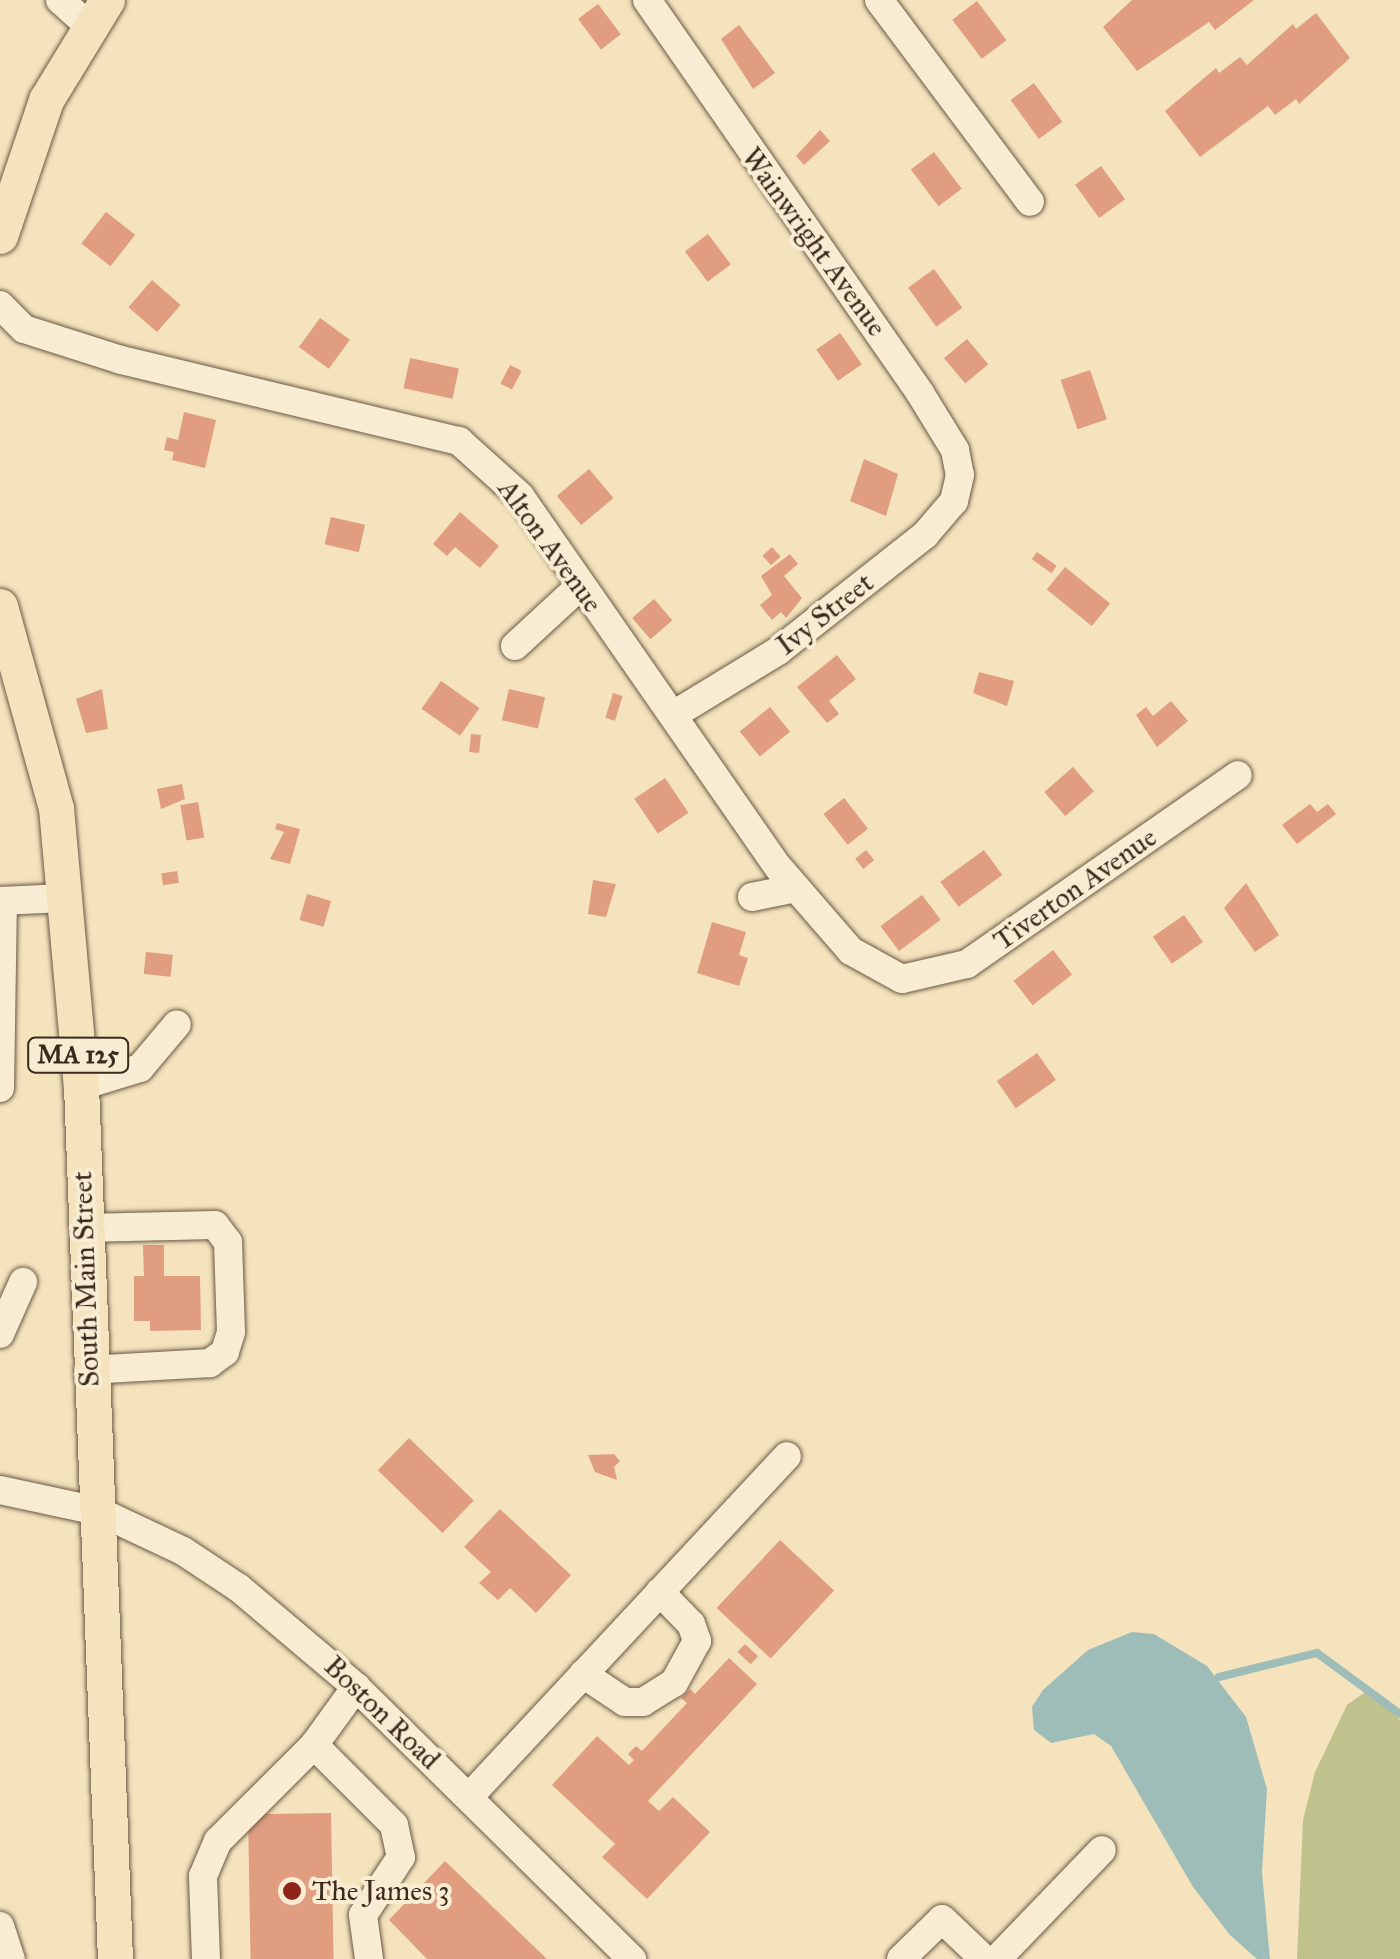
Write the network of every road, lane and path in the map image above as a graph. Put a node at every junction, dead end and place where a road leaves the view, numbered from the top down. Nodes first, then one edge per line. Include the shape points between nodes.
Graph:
1 (60, 0) edge
2 (647, 0) edge
3 (879, 0) edge
4 (98, 13) edge
5 (1030, 202) dead end
6 (0, 236) edge
7 (0, 305) edge
8 (958, 492) joint
9 (579, 587) junction
10 (0, 606) edge
11 (516, 646) dead end
12 (673, 715) junction
13 (1238, 775) dead end
14 (796, 888) junction
15 (752, 897) dead end
16 (64, 898) junction
17 (2, 901) edge
18 (902, 979) joint
19 (178, 1024) dead end
20 (81, 1086) junction
21 (0, 1088) edge
22 (84, 1228) junction
23 (24, 1282) dead end
24 (0, 1334) edge
25 (88, 1370) junction
26 (786, 1456) dead end
27 (0, 1490) edge
28 (98, 1511) junction
29 (660, 1592) junction
30 (583, 1674) junction
31 (356, 1687) junction
32 (314, 1745) junction
33 (469, 1797) junction
34 (1102, 1850) dead end
35 (0, 1926) edge
36 (11, 1959) edge
37 (115, 1959) edge
38 (206, 1959) edge
39 (369, 1959) edge
40 (632, 1959) edge
41 (901, 1959) edge
42 (984, 1959) edge
43 (997, 1959) edge

1 - 4 street
2 - 8 street, Wainwright Avenue via 920,393 958,458
3 - 5 street
4 - 6 main road via 46,100
7 - 9 street, Alton Avenue via 24,330 121,360 459,441 520,496
8 - 12 street, Ivy Street via 932,529 851,596
9 - 11 street
9 - 12 street, Alton Avenue
10 - 16 main road, South Main Street / MA 125 via 56,808
12 - 14 street, Alton Avenue
13 - 18 street, Tiverton Avenue via 966,964
14 - 15 street
14 - 18 street, Alton Avenue via 852,950
16 - 17 street
16 - 20 main road, South Main Street / MA 125
17 - 21 street
19 - 20 street via 140,1068
20 - 22 main road, South Main Street / MA 125
22 - 25 main road, South Main Street / MA 125
22 - 25 street via 216,1225 228,1242 231,1332 226,1352 210,1363
23 - 24 street
25 - 28 main road, South Main Street / MA 125
26 - 29 street
27 - 28 street, Boston Road
28 - 31 street, Boston Road via 183,1551 240,1588
28 - 37 main road, South Main Street / MA 125
29 - 30 street
29 - 30 street via 691,1624 697,1641 674,1683 643,1702 625,1702
30 - 33 street
31 - 32 street
31 - 33 street, Boston Road
32 - 38 street via 218,1842 203,1876
32 - 39 street via 394,1825 401,1858 363,1915
33 - 40 street, Boston Road
34 - 43 street
35 - 36 street
41 - 42 street via 942,1919

